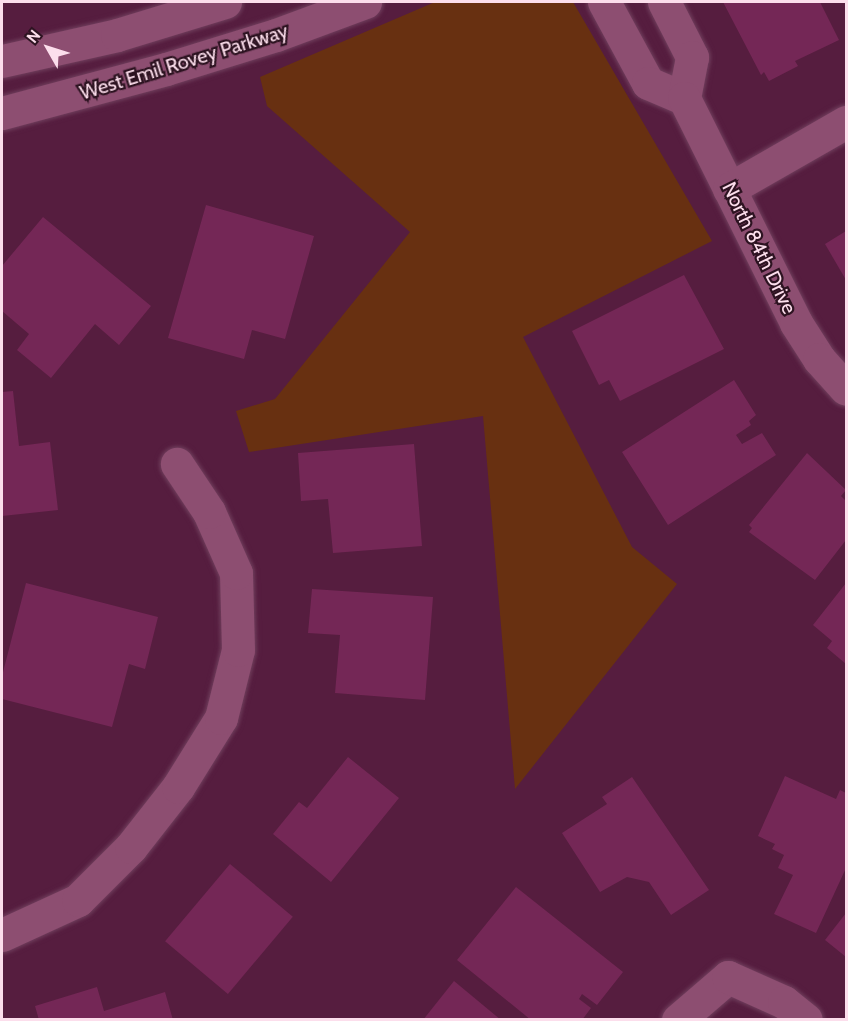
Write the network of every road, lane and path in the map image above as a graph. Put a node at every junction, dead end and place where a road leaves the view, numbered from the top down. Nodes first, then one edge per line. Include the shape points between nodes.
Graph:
1 (225, 2) edge
2 (365, 2) edge
3 (604, 2) edge
4 (664, 2) edge
5 (2, 61) edge
6 (684, 98) junction
7 (2, 113) edge
8 (846, 122) edge
9 (729, 189) junction
10 (846, 389) edge
11 (177, 464) dead end
12 (2, 935) edge
13 (678, 1020) edge
14 (806, 1020) edge

1 - 5 street via 117,35
2 - 7 street, West Emil Rovey Parkway via 166,69
3 - 6 street via 648,82
4 - 6 street via 692,57
6 - 9 street, North 84th Drive
8 - 9 street
9 - 10 street, North 84th Drive via 796,323 819,359
11 - 12 street via 209,512 236,573 238,650 221,718 178,787 131,847 78,900
13 - 14 street via 728,977 784,1002

